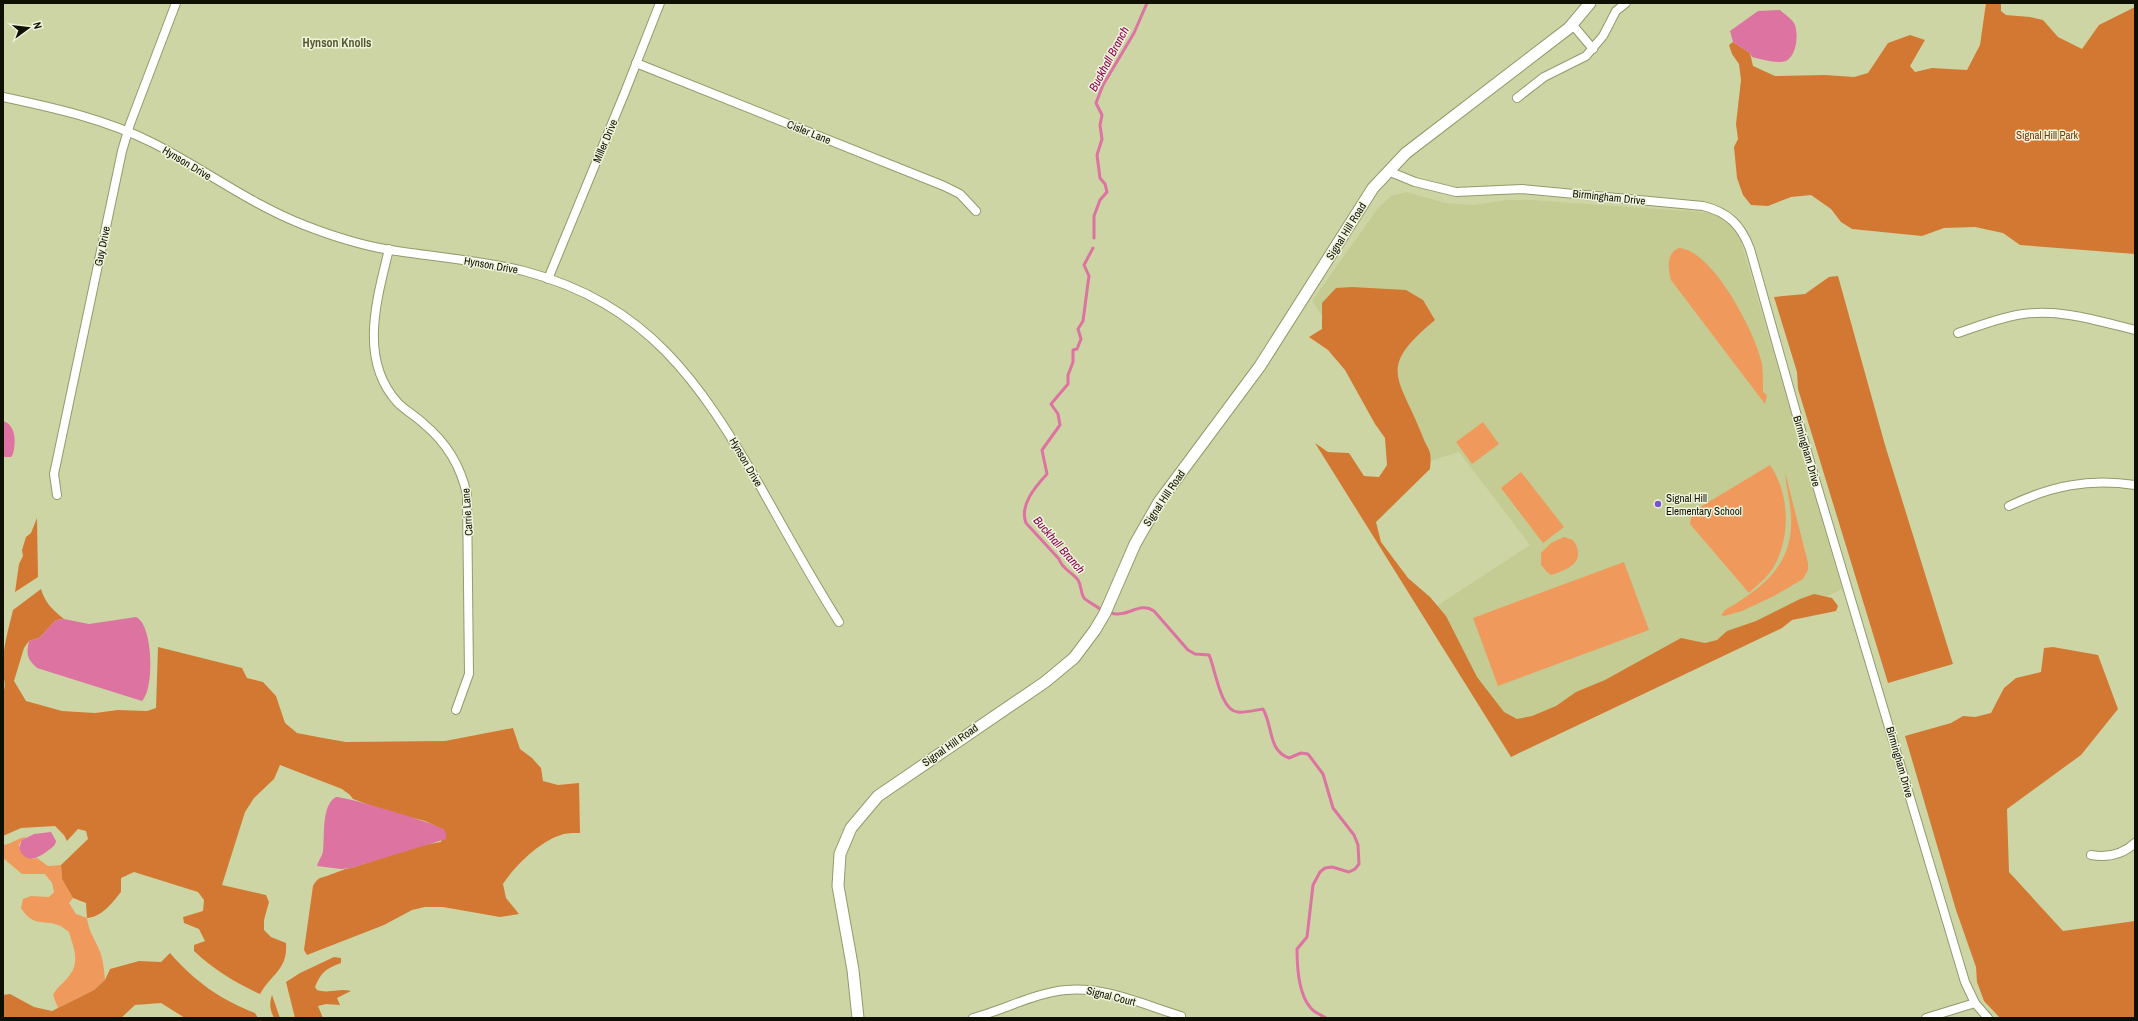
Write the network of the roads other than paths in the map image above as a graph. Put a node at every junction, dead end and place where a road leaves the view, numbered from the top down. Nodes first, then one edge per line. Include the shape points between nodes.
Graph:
1 (176, 3) edge
2 (660, 3) edge
3 (1590, 3) edge
4 (1626, 3) edge
5 (1572, 24) junction
6 (1593, 49) junction
7 (636, 63) junction
8 (3, 97) edge
9 (1517, 98) dead end
10 (128, 131) junction
11 (1388, 171) junction
12 (976, 211) dead end
13 (389, 249) junction
14 (548, 279) junction
15 (2135, 330) edge
16 (1958, 333) dead end
17 (2135, 485) edge
18 (57, 495) dead end
19 (2009, 506) dead end
20 (839, 622) dead end
21 (456, 710) dead end
22 (2135, 843) edge
23 (2091, 855) dead end
24 (1975, 1003) junction
25 (1181, 1016) dead end
26 (858, 1018) edge
27 (973, 1018) edge
28 (1926, 1018) edge
29 (1988, 1018) edge

1 - 10 street, Guy Drive
2 - 7 street, Miller Drive
3 - 5 main road, Signal Hill Road
4 - 6 street via 1616,11
5 - 6 street
5 - 11 main road, Signal Hill Road via 1406,153
6 - 9 street via 1581,60 1544,76
7 - 12 street, Cisler Lane via 944,186 960,194
7 - 14 street, Miller Drive
8 - 10 street, Hynson Drive via 88,116
10 - 13 street, Hynson Drive via 271,210 337,237
10 - 18 street, Guy Drive via 54,474
11 - 24 street, Birmingham Drive via 1415,182 1456,192 1522,188 1703,206 1725,214 1739,226 1750,249 1927,858 1965,982
11 - 26 main road, Signal Hill Road via 1362,204 1285,330 1159,502 1135,544 1105,613 1085,644 1054,675 878,796 850,828 840,854 838,886 853,970
13 - 14 street, Hynson Drive via 501,266
13 - 21 street, Carrie Lane via 374,311 374,345 379,371 385,385 399,404 432,430 449,451 464,480 467,495 469,674
14 - 20 street, Hynson Drive via 572,288 614,310 653,339 682,367 726,429
15 - 16 street via 2073,315 2040,312 2004,318
17 - 19 street via 2089,482 2066,485 2048,489
22 - 23 street via 2112,856
24 - 28 street
24 - 29 street, Birmingham Drive
25 - 27 street, Signal Court via 1120,997 1081,989 1049,993

